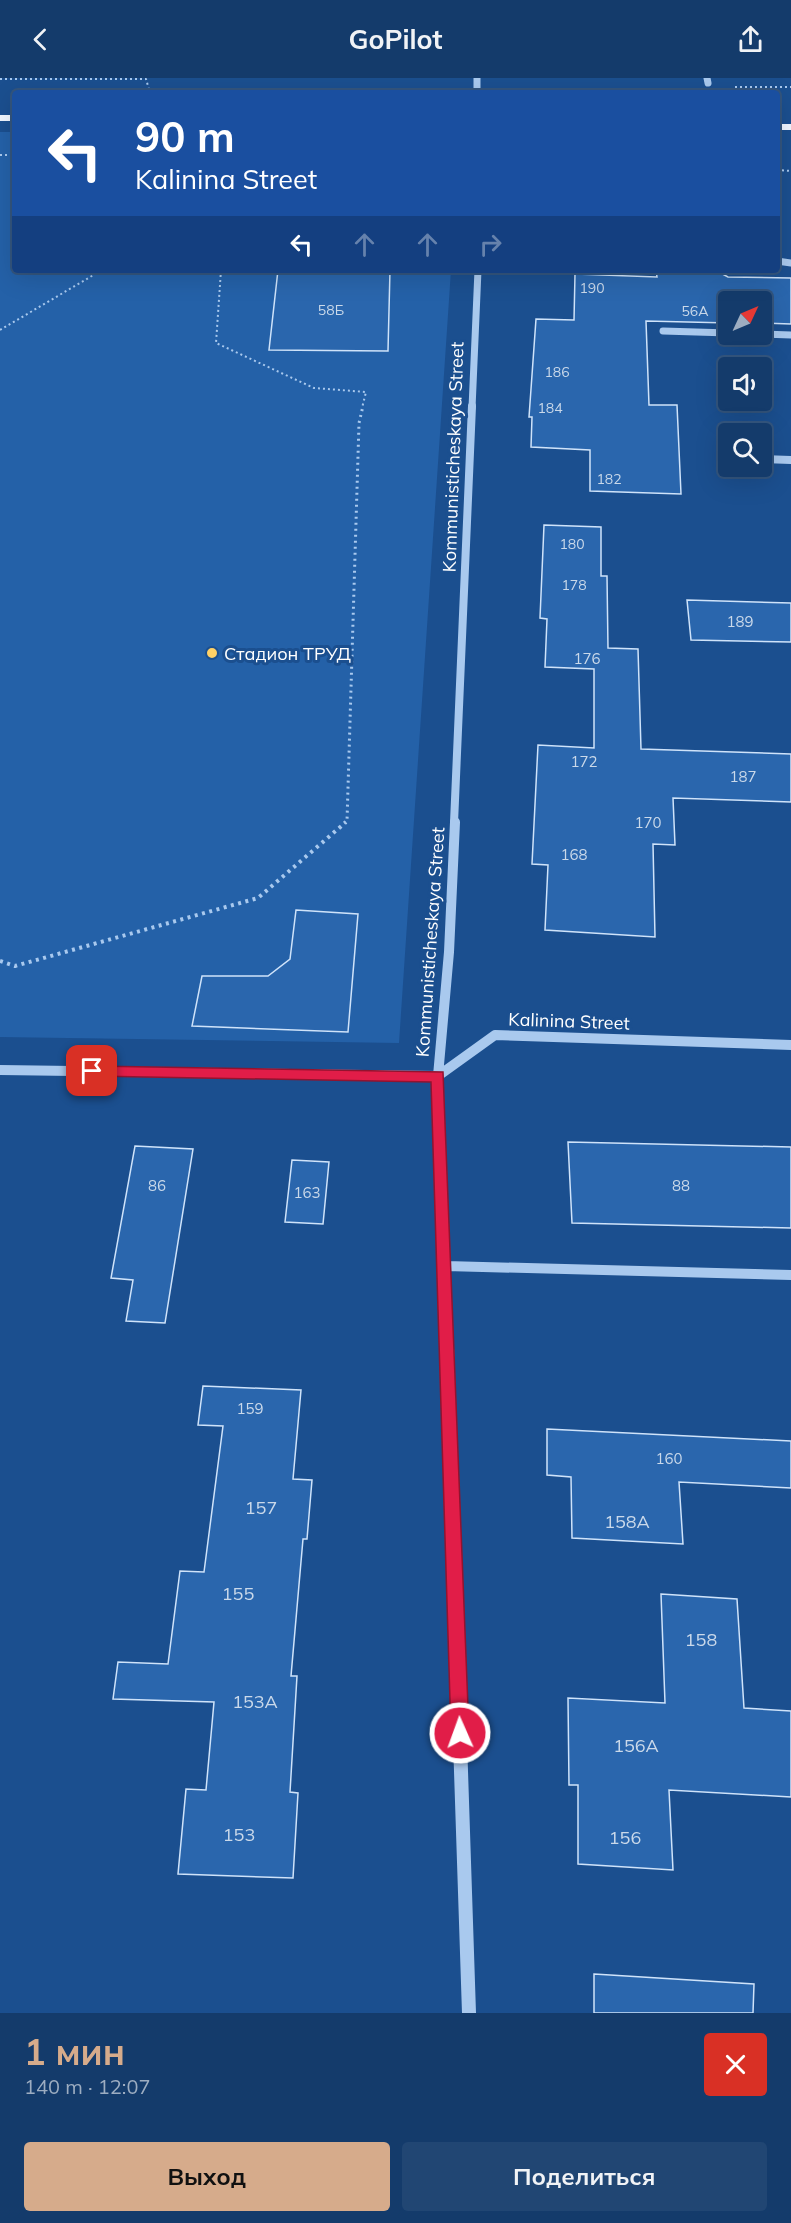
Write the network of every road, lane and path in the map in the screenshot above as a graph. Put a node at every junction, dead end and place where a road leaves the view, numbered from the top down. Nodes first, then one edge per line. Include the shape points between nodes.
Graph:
1 (0, 79) edge
2 (733, 87) dead end
3 (791, 87) edge
4 (690, 89) dead end
5 (149, 90) edge
6 (676, 90) edge
7 (97, 273) edge
8 (221, 273) edge
9 (478, 273) edge
10 (0, 330) edge
11 (663, 331) dead end
12 (718, 333) edge
13 (772, 335) edge
14 (791, 336) edge
15 (772, 459) edge
16 (791, 460) edge
17 (0, 961) edge
18 (791, 1045) edge
19 (0, 1070) edge
20 (438, 1076) junction
21 (446, 1266) junction
22 (791, 1275) edge
23 (469, 2013) edge

1 - 5 path via 146,79
2 - 3 path
4 - 6 path
7 - 10 path
8 - 17 path via 216,343 314,388 366,392 359,423 347,821 258,898 15,966
9 - 20 street, Kommunisticheskaya Street via 449,952
11 - 12 street
13 - 14 street
15 - 16 street
18 - 20 street, Kalinina Street via 495,1035
19 - 20 street
20 - 21 street, Kommunisticheskaya Street
21 - 22 street
21 - 23 street, Kommunisticheskaya Street

